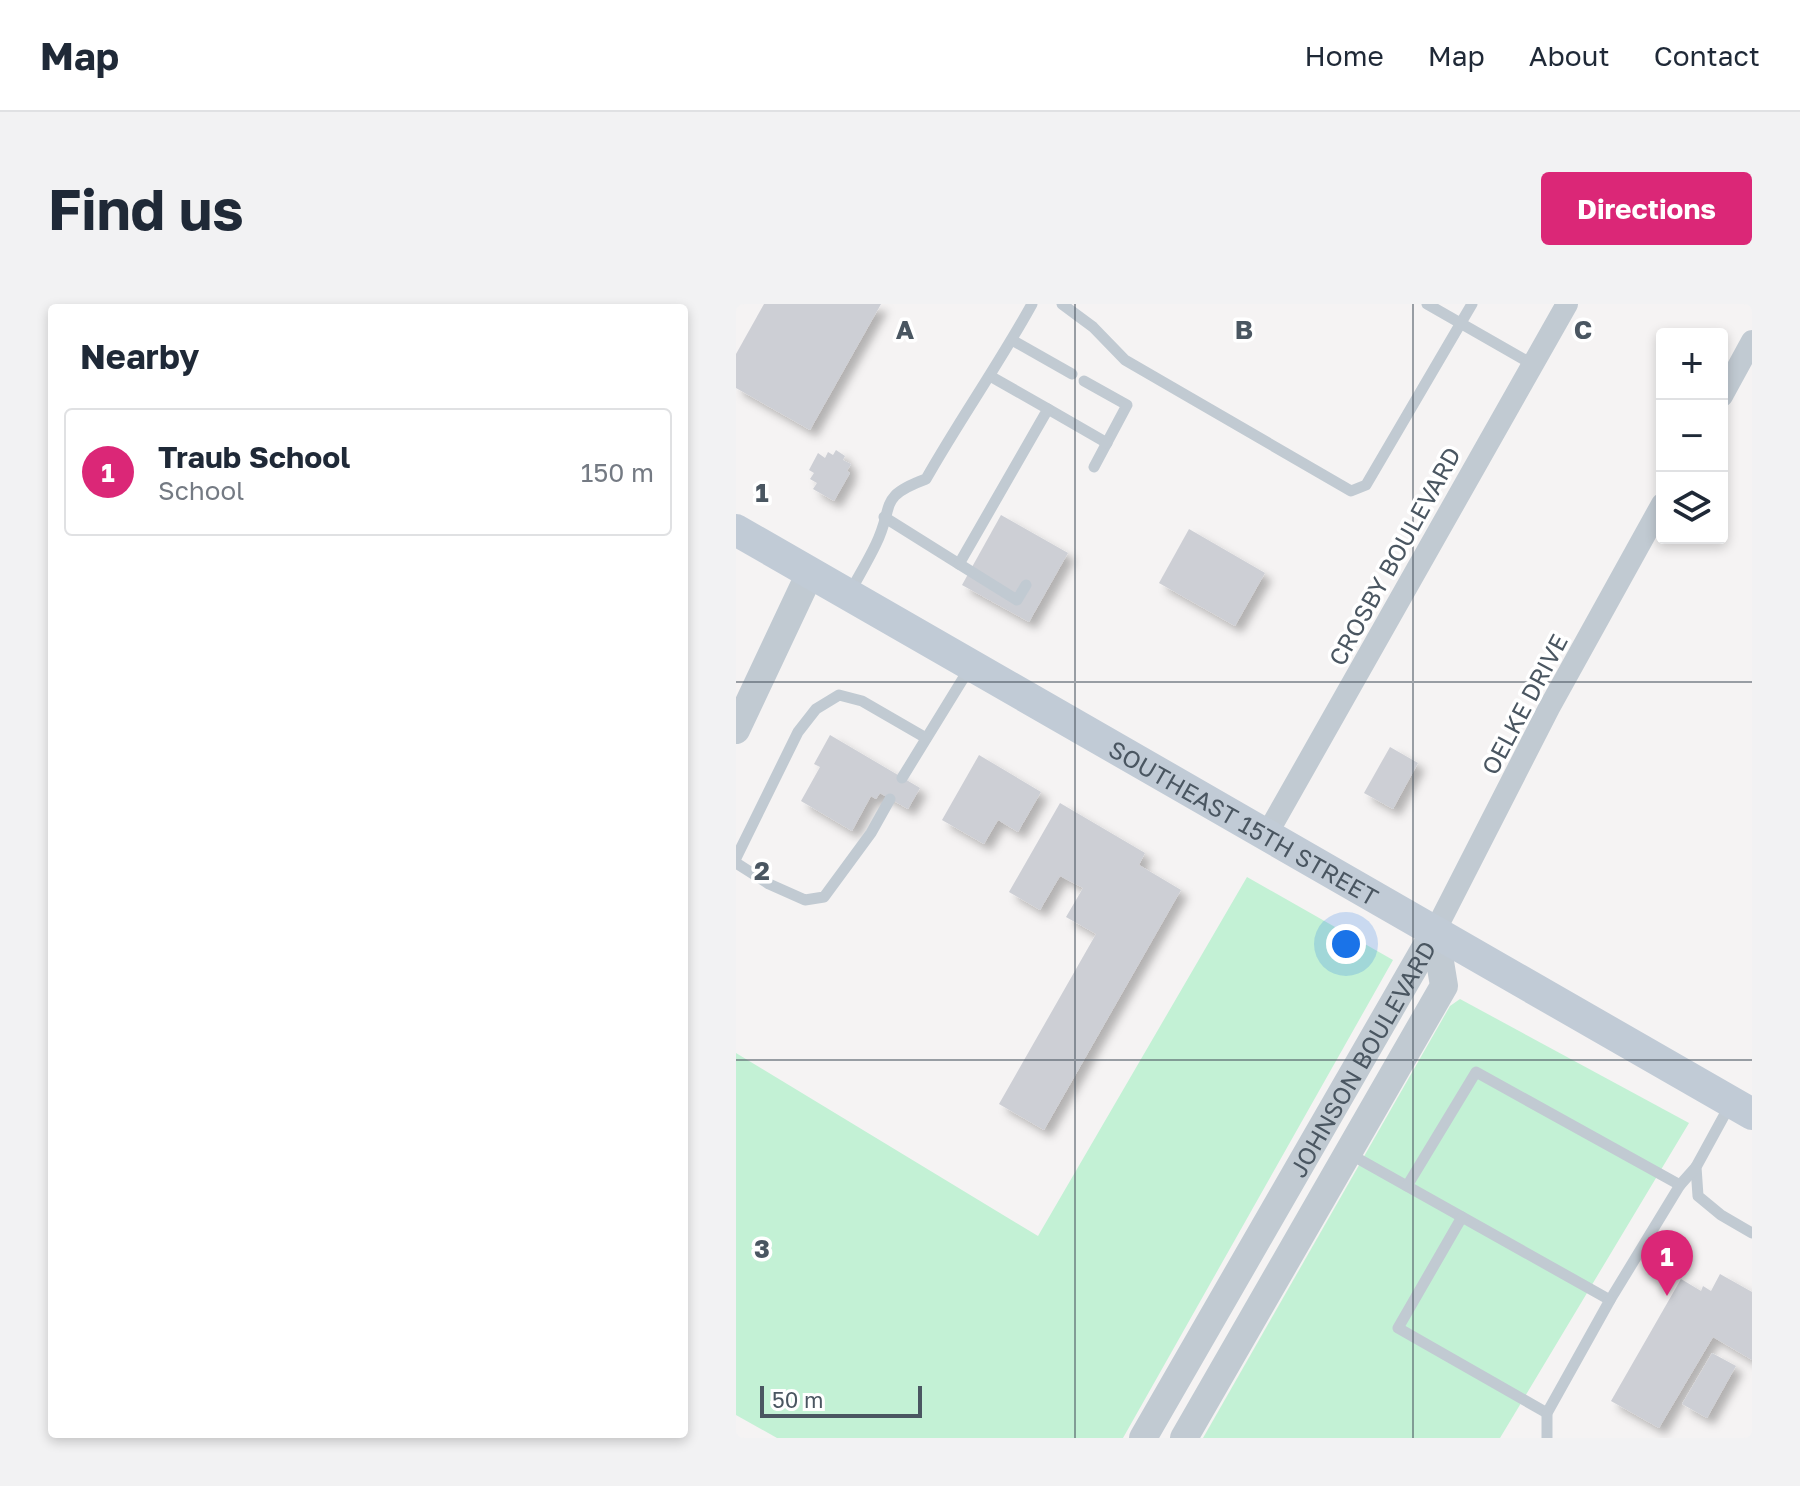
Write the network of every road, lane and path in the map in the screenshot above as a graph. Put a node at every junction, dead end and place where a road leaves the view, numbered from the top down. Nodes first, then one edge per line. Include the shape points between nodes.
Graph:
1 (1032, 304) edge
2 (1062, 304) edge
3 (1427, 304) edge
4 (1472, 304) edge
5 (1567, 304) edge
6 (1459, 323) junction
7 (1012, 340) junction
8 (1752, 341) edge
9 (1532, 364) junction
10 (1072, 374) dead end
11 (990, 376) junction
12 (1084, 381) dead end
13 (1728, 385) edge
14 (1048, 409) junction
15 (1107, 443) junction
16 (1094, 467) dead end
17 (1656, 515) edge
18 (884, 517) junction
19 (736, 530) edge
20 (959, 564) junction
21 (810, 573) junction
22 (1026, 585) dead end
23 (849, 594) junction
24 (972, 665) junction
25 (736, 730) edge
26 (926, 738) junction
27 (902, 778) dead end
28 (890, 799) dead end
29 (1267, 834) junction
30 (736, 860) edge
31 (1435, 931) junction
32 (1742, 1108) edge
33 (1348, 1153) junction
34 (1696, 1167) junction
35 (1680, 1185) junction
36 (1407, 1186) junction
37 (1462, 1217) junction
38 (1752, 1233) edge
39 (1610, 1300) junction
40 (1547, 1413) junction
41 (1143, 1438) edge
42 (1184, 1438) edge
43 (1547, 1438) edge

1 - 7 lane
2 - 6 lane via 1125,360 1351,491 1366,485
3 - 6 lane
4 - 6 lane
5 - 9 street, CROSBY BOULEVARD
6 - 9 lane
7 - 10 lane
7 - 11 lane
8 - 13 street
9 - 29 street, CROSBY BOULEVARD
11 - 14 lane
11 - 18 lane via 926,479 901,488
12 - 15 lane via 1127,405
14 - 15 lane
14 - 20 lane
15 - 16 lane
17 - 31 street, OELKE DRIVE
18 - 20 lane
18 - 23 lane via 878,541
19 - 21 main road, SOUTHEAST 15TH STREET
20 - 22 lane via 1017,600
21 - 23 main road, SOUTHEAST 15TH STREET
21 - 25 street
23 - 24 main road, SOUTHEAST 15TH STREET
24 - 26 lane
24 - 29 main road, SOUTHEAST 15TH STREET
26 - 27 lane
26 - 30 lane via 862,701 839,695 816,709 798,732
28 - 30 lane via 824,897 805,900 769,884
29 - 31 main road, SOUTHEAST 15TH STREET
31 - 32 main road, SOUTHEAST 15TH STREET
31 - 33 street, JOHNSON BOULEVARD via 1444,986
31 - 41 street, JOHNSON BOULEVARD
32 - 34 lane
33 - 36 lane
33 - 42 street, JOHNSON BOULEVARD
34 - 35 lane
34 - 38 lane via 1698,1196
35 - 36 lane via 1476,1072
35 - 39 lane
36 - 37 lane
37 - 39 lane
37 - 40 lane via 1398,1328
39 - 40 lane
40 - 43 lane

